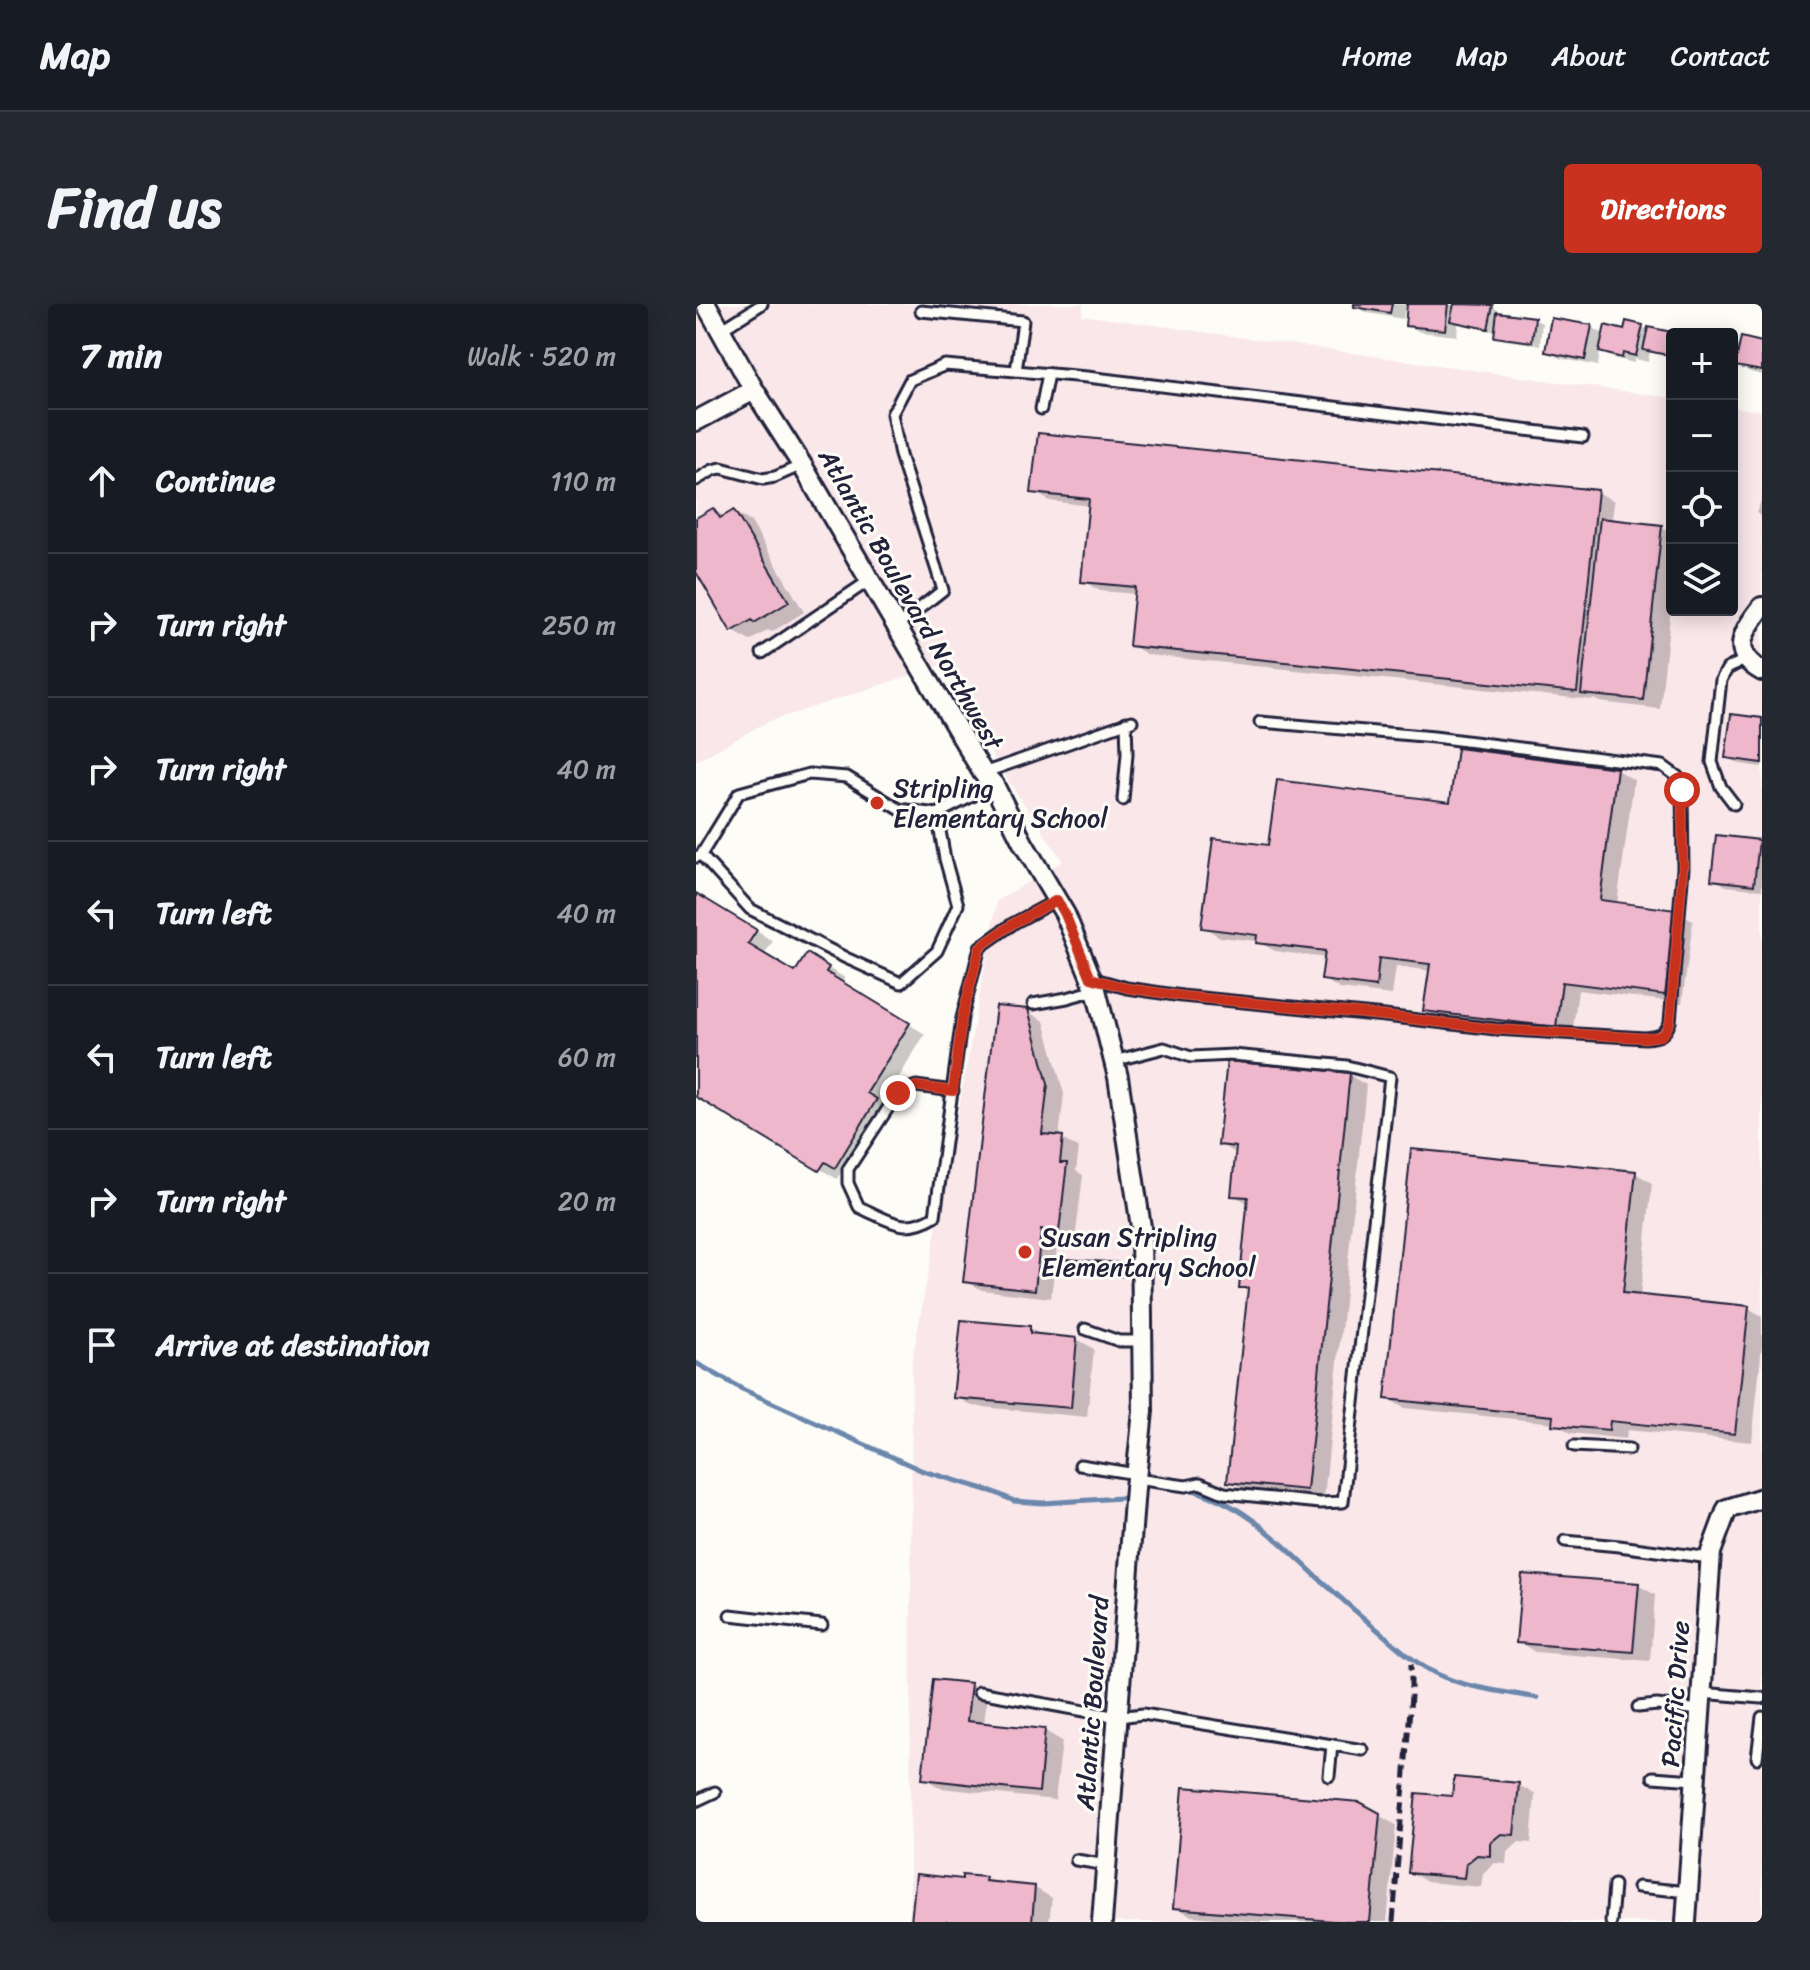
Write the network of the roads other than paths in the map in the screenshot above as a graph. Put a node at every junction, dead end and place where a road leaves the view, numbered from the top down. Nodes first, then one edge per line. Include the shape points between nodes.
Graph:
1 (706, 304) edge
2 (762, 304) edge
3 (921, 311) dead end
4 (721, 330) junction
5 (1016, 371) junction
6 (1048, 374) junction
7 (754, 390) junction
8 (1041, 409) dead end
9 (696, 421) edge
10 (1583, 437) dead end
11 (802, 465) junction
12 (696, 480) edge
13 (870, 580) junction
14 (1762, 607) edge
15 (897, 626) junction
16 (762, 653) dead end
17 (1746, 659) junction
18 (1762, 671) edge
19 (1260, 722) dead end
20 (988, 779) junction
21 (1123, 800) dead end
22 (1734, 804) dead end
23 (937, 814) junction
24 (698, 856) edge
25 (1057, 900) junction
26 (1094, 984) junction
27 (1033, 1004) dead end
28 (1114, 1061) junction
29 (953, 1091) junction
30 (1058, 1265) dead end
31 (1141, 1271) junction
32 (1085, 1329) dead end
33 (1142, 1341) junction
34 (1574, 1446) dead end
35 (1629, 1449) dead end
36 (1080, 1465) dead end
37 (1135, 1480) junction
38 (1762, 1498) edge
39 (1565, 1541) dead end
40 (1710, 1558) junction
41 (730, 1615) dead end
42 (822, 1625) dead end
43 (979, 1692) dead end
44 (1762, 1698) edge
45 (1700, 1702) junction
46 (1638, 1707) dead end
47 (1118, 1717) junction
48 (1762, 1717) edge
49 (1332, 1745) junction
50 (1363, 1750) dead end
51 (1757, 1758) dead end
52 (1329, 1776) dead end
53 (1653, 1777) dead end
54 (1695, 1780) junction
55 (715, 1792) dead end
56 (696, 1801) edge
57 (1076, 1860) dead end
58 (1107, 1865) junction
59 (1614, 1885) dead end
60 (1638, 1887) dead end
61 (1688, 1892) junction
62 (1102, 1922) edge
63 (1611, 1922) edge
64 (1686, 1922) edge

1 - 4 street, Atlantic Boulevard Northwest
2 - 4 lane
3 - 5 lane via 1023,321
4 - 7 street, Atlantic Boulevard Northwest
5 - 6 lane
5 - 15 lane via 945,365 910,380 892,414 943,590
6 - 8 lane
6 - 10 lane
7 - 9 street
7 - 11 street, Atlantic Boulevard Northwest
11 - 12 lane via 763,479 721,468
11 - 13 street, Atlantic Boulevard Northwest
13 - 15 street, Atlantic Boulevard Northwest
13 - 16 lane
14 - 17 street via 1743,637
15 - 20 street, Atlantic Boulevard Northwest
17 - 18 street
17 - 22 lane via 1727,669 1721,680 1712,762
19 - 26 lane via 1434,737 1671,770 1682,790 1683,868 1666,1031 1645,1038 1495,1029
20 - 21 lane via 1129,722
20 - 23 lane
20 - 25 street, Atlantic Boulevard Northwest
23 - 24 lane via 899,809 847,777 809,774 739,793
23 - 24 lane via 958,905 937,951 901,983 750,909
25 - 26 street, Atlantic Boulevard Northwest
25 - 29 lane via 980,947 962,1018
26 - 27 lane via 1067,998
26 - 28 street, Atlantic Boulevard Northwest
28 - 31 street, Atlantic Boulevard Northwest via 1141,1227
28 - 37 lane via 1164,1048 1191,1057 1233,1055 1347,1066 1390,1077 1343,1502
29 - 29 lane via 935,1216 905,1227 859,1207 848,1169 898,1093 916,1086
30 - 31 lane
31 - 33 street, Atlantic Boulevard Northwest
32 - 33 lane via 1119,1341
33 - 37 street, Atlantic Boulevard Northwest via 1143,1411
34 - 35 lane
36 - 37 lane
37 - 47 street, Atlantic Boulevard
38 - 40 street, Pacific Drive via 1727,1509
39 - 40 lane
40 - 45 street, Pacific Drive
41 - 42 lane
43 - 47 lane
44 - 45 lane
45 - 46 lane
45 - 54 street, Pacific Drive
47 - 49 lane via 1143,1714
47 - 58 street, Atlantic Boulevard
48 - 51 lane
49 - 50 lane
49 - 52 lane
53 - 54 lane
54 - 61 street, Pacific Drive
55 - 56 lane
57 - 58 lane
58 - 62 street, Atlantic Boulevard
59 - 63 lane
60 - 61 lane
61 - 64 street, Pacific Drive

